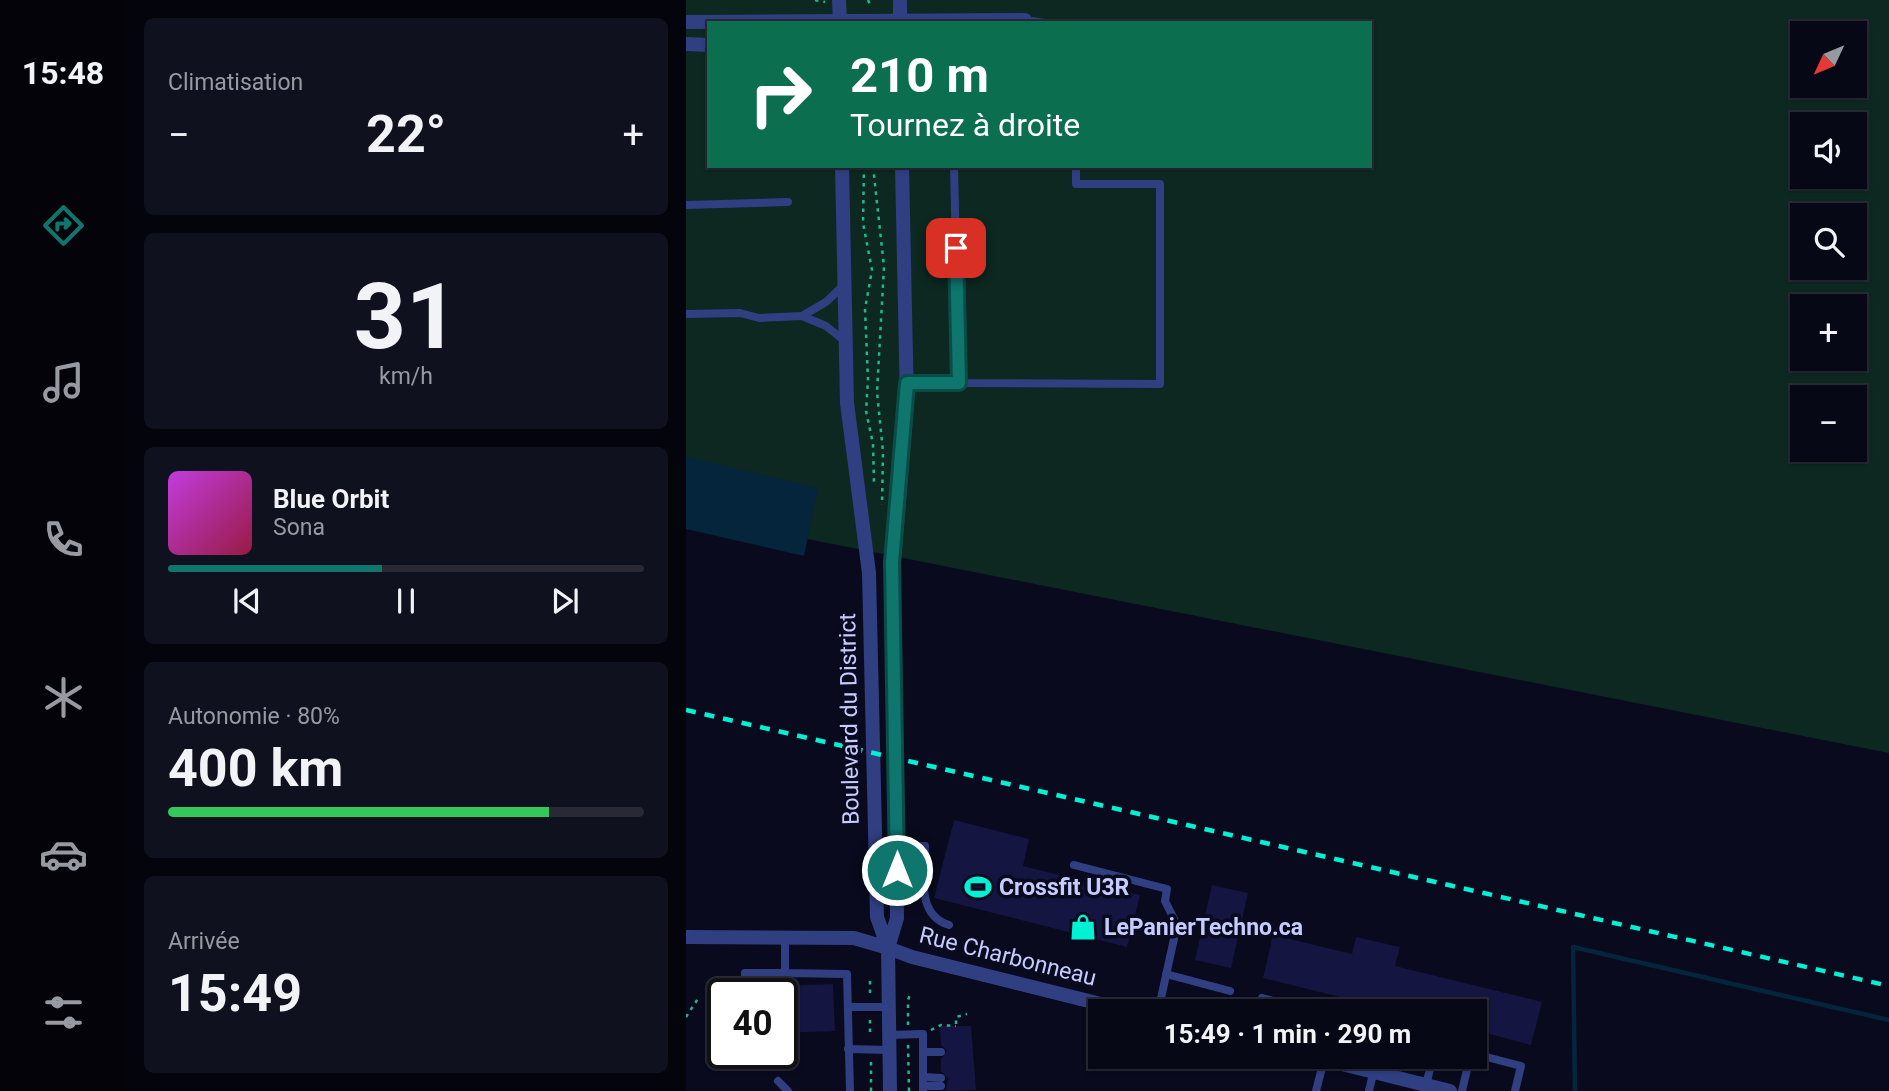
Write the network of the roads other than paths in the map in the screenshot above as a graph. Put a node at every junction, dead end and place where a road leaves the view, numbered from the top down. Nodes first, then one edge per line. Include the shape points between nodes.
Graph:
1 (839, 0) edge
2 (900, 0) edge
3 (1025, 20) joint
4 (839, 21) edge
5 (896, 21) edge
6 (900, 21) edge
7 (962, 21) edge
8 (1032, 21) edge
9 (686, 22) edge
10 (707, 22) edge
11 (686, 44) edge
12 (707, 45) edge
13 (842, 168) edge
14 (902, 168) edge
15 (954, 168) edge
16 (1076, 168) edge
17 (788, 202) dead end
18 (686, 205) edge
19 (845, 284) junction
20 (686, 314) edge
21 (802, 316) junction
22 (846, 342) junction
23 (907, 383) junction
24 (959, 383) junction
25 (897, 846) junction
26 (1073, 864) dead end
27 (949, 925) dead end
28 (686, 936) edge
29 (785, 936) junction
30 (888, 948) junction
31 (785, 973) junction
32 (1166, 974) junction
33 (745, 978) edge
34 (1230, 991) dead end
35 (1161, 999) edge
36 (1088, 1001) edge
37 (848, 1007) junction
38 (889, 1007) junction
39 (889, 1042) junction
40 (848, 1049) junction
41 (923, 1052) junction
42 (941, 1052) dead end
43 (1487, 1057) edge
44 (1318, 1069) edge
45 (1362, 1069) edge
46 (1375, 1069) edge
47 (1429, 1069) edge
48 (1468, 1069) edge
49 (1374, 1072) junction
50 (778, 1081) dead end
51 (941, 1082) dead end
52 (923, 1085) edge
53 (1422, 1087) edge
54 (788, 1091) edge
55 (850, 1091) edge
56 (890, 1091) edge
57 (1316, 1091) edge
58 (1369, 1091) edge
59 (1450, 1091) edge
60 (1462, 1091) edge
61 (1515, 1091) edge

1 - 4 street
2 - 6 street
3 - 7 street
3 - 8 lane
4 - 5 street via 871,14
9 - 10 street
11 - 12 street
13 - 19 street, Boulevard du District
14 - 23 street, Boulevard du District
15 - 24 lane
16 - 24 lane via 1076,184 1160,184 1160,384
17 - 18 lane
19 - 21 lane
19 - 22 street, Boulevard du District
20 - 21 lane
21 - 22 lane via 826,326
22 - 30 street, Boulevard du District via 848,418 869,573 877,917
23 - 24 lane
23 - 25 street, Boulevard du District via 892,562
25 - 27 lane via 925,846 925,902 935,919
25 - 30 street, Boulevard du District via 897,924
26 - 32 lane via 1167,889 1165,901 1177,925
28 - 29 street
29 - 30 street via 860,939
29 - 31 lane
30 - 36 street, Rue Charbonneau
30 - 38 street, Rue Charbonneau
31 - 33 lane via 745,973
31 - 37 lane via 847,974
32 - 34 lane
32 - 35 lane
37 - 38 lane
37 - 40 lane
38 - 39 street, Rue Charbonneau
39 - 40 lane
39 - 41 lane via 923,1034
39 - 56 street, Rue Charbonneau
40 - 55 lane
41 - 42 lane
41 - 52 lane
43 - 61 lane via 1521,1066
44 - 57 lane
45 - 49 street
46 - 49 lane
47 - 53 lane
48 - 60 lane
49 - 53 street
49 - 58 lane
50 - 54 lane
51 - 52 lane
53 - 59 street

